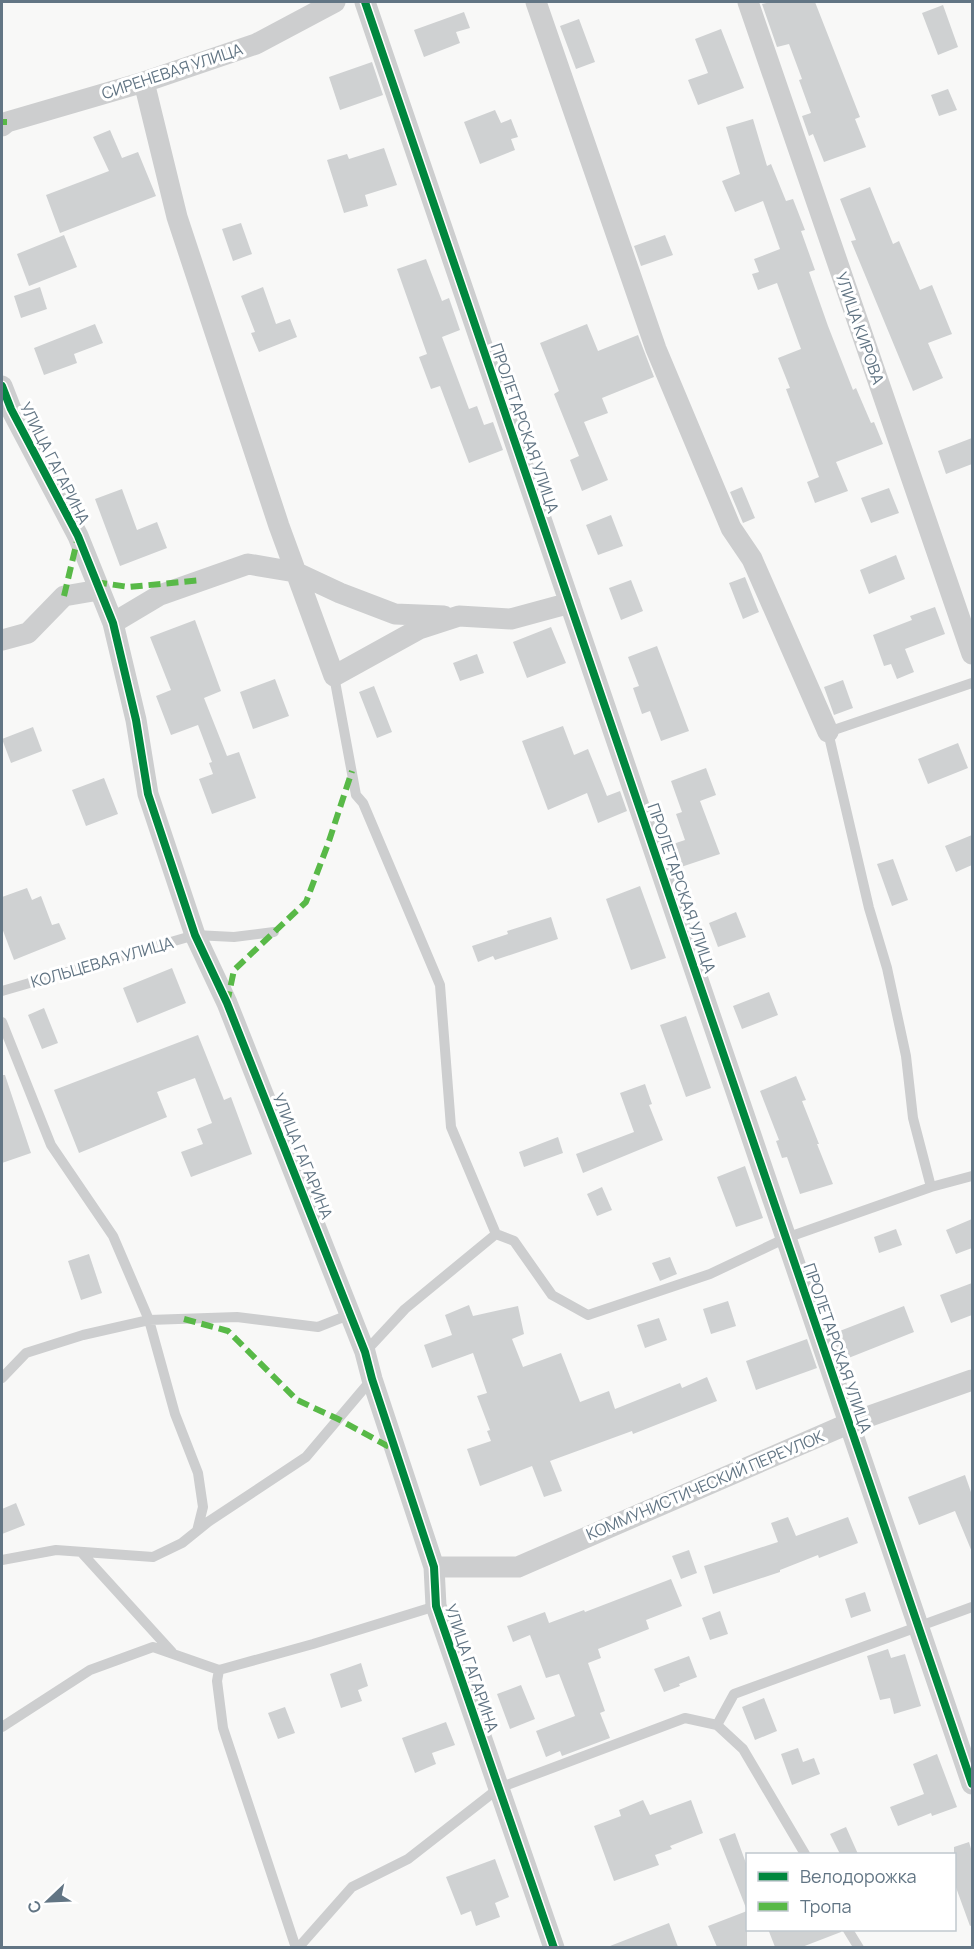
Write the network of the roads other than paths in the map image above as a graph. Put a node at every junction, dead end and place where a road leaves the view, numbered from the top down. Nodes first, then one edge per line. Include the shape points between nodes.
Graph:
1 (335, 2) edge
2 (365, 2) edge
3 (536, 2) edge
4 (748, 2) edge
5 (144, 82) junction
6 (2, 126) edge
7 (2, 386) edge
8 (296, 572) junction
9 (99, 590) junction
10 (570, 603) junction
11 (459, 616) junction
12 (113, 623) junction
13 (2, 640) edge
14 (972, 654) edge
15 (334, 676) junction
16 (972, 683) edge
17 (828, 732) junction
18 (274, 932) dead end
19 (195, 935) junction
20 (2, 991) edge
21 (2, 1022) edge
22 (972, 1176) edge
23 (931, 1187) junction
24 (496, 1233) junction
25 (786, 1238) junction
26 (351, 1314) junction
27 (149, 1320) junction
28 (365, 1352) junction
29 (2, 1378) edge
30 (372, 1379) junction
31 (972, 1380) edge
32 (850, 1423) junction
33 (197, 1531) junction
34 (81, 1552) junction
35 (2, 1560) edge
36 (434, 1567) junction
37 (436, 1606) junction
38 (972, 1607) edge
39 (918, 1625) junction
40 (174, 1654) junction
41 (219, 1670) junction
42 (717, 1725) junction
43 (2, 1727) edge
44 (972, 1784) edge
45 (499, 1788) junction
46 (804, 1853) edge
47 (850, 1933) edge
48 (297, 1947) edge
49 (554, 1947) edge
50 (849, 1947) edge
51 (859, 1947) edge

1 - 5 street, СИРЕНЕВАЯ УЛИЦА via 256,44
2 - 10 street, ПРОЛЕТАРСКАЯ УЛИЦА
3 - 17 street via 656,350 731,528 752,559
4 - 14 street, УЛИЦА КИРОВА
5 - 6 street, СИРЕНЕВАЯ УЛИЦА
5 - 8 street via 177,217
7 - 9 street, УЛИЦА ГАГАРИНА via 78,536
8 - 11 street via 395,614
8 - 12 street via 248,564 160,595
8 - 15 street
9 - 12 street, УЛИЦА ГАГАРИНА
9 - 13 street via 64,596 28,633
10 - 11 street via 511,620
10 - 25 street, ПРОЛЕТАРСКАЯ УЛИЦА
11 - 15 street via 419,629
12 - 19 street, УЛИЦА ГАГАРИНА via 136,720 148,794
15 - 24 lane via 356,795 363,803 440,985 451,1127
16 - 17 lane
17 - 23 lane via 869,908 888,968 906,1056 913,1118
18 - 19 lane, КОЛЬЦЕВАЯ УЛИЦА via 234,937
19 - 20 lane, КОЛЬЦЕВАЯ УЛИЦА
19 - 26 street, УЛИЦА ГАГАРИНА via 227,1003
21 - 27 lane via 51,1145 113,1236
22 - 23 lane
23 - 25 lane
24 - 25 lane via 514,1242 552,1295 588,1315 710,1274
24 - 28 lane via 405,1309
25 - 32 street, ПРОЛЕТАРСКАЯ УЛИЦА
26 - 27 lane via 318,1327 237,1317
26 - 28 street, УЛИЦА ГАГАРИНА
27 - 29 lane via 26,1353
27 - 33 lane via 175,1414 198,1473 203,1507
28 - 30 street, УЛИЦА ГАГАРИНА
30 - 33 lane via 306,1457
30 - 36 street, УЛИЦА ГАГАРИНА
31 - 32 street, КОММУНИСТИЧЕСКИЙ ПЕРЕУЛОК
32 - 36 street, КОММУНИСТИЧЕСКИЙ ПЕРЕУЛОК via 518,1567
32 - 39 street, ПРОЛЕТАРСКАЯ УЛИЦА
33 - 34 lane via 153,1557
34 - 35 lane via 56,1550
34 - 40 lane
36 - 37 street, УЛИЦА ГАГАРИНА
37 - 41 lane
37 - 45 street, УЛИЦА ГАГАРИНА
38 - 39 lane
39 - 42 lane via 734,1694
39 - 44 street, ПРОЛЕТАРСКАЯ УЛИЦА
40 - 41 lane
40 - 43 lane via 153,1647 90,1670
41 - 48 lane via 224,1728
42 - 45 lane via 685,1718
42 - 46 lane via 743,1749
45 - 48 lane via 408,1859 352,1887
45 - 49 street, УЛИЦА ГАГАРИНА
47 - 50 lane
47 - 51 lane

